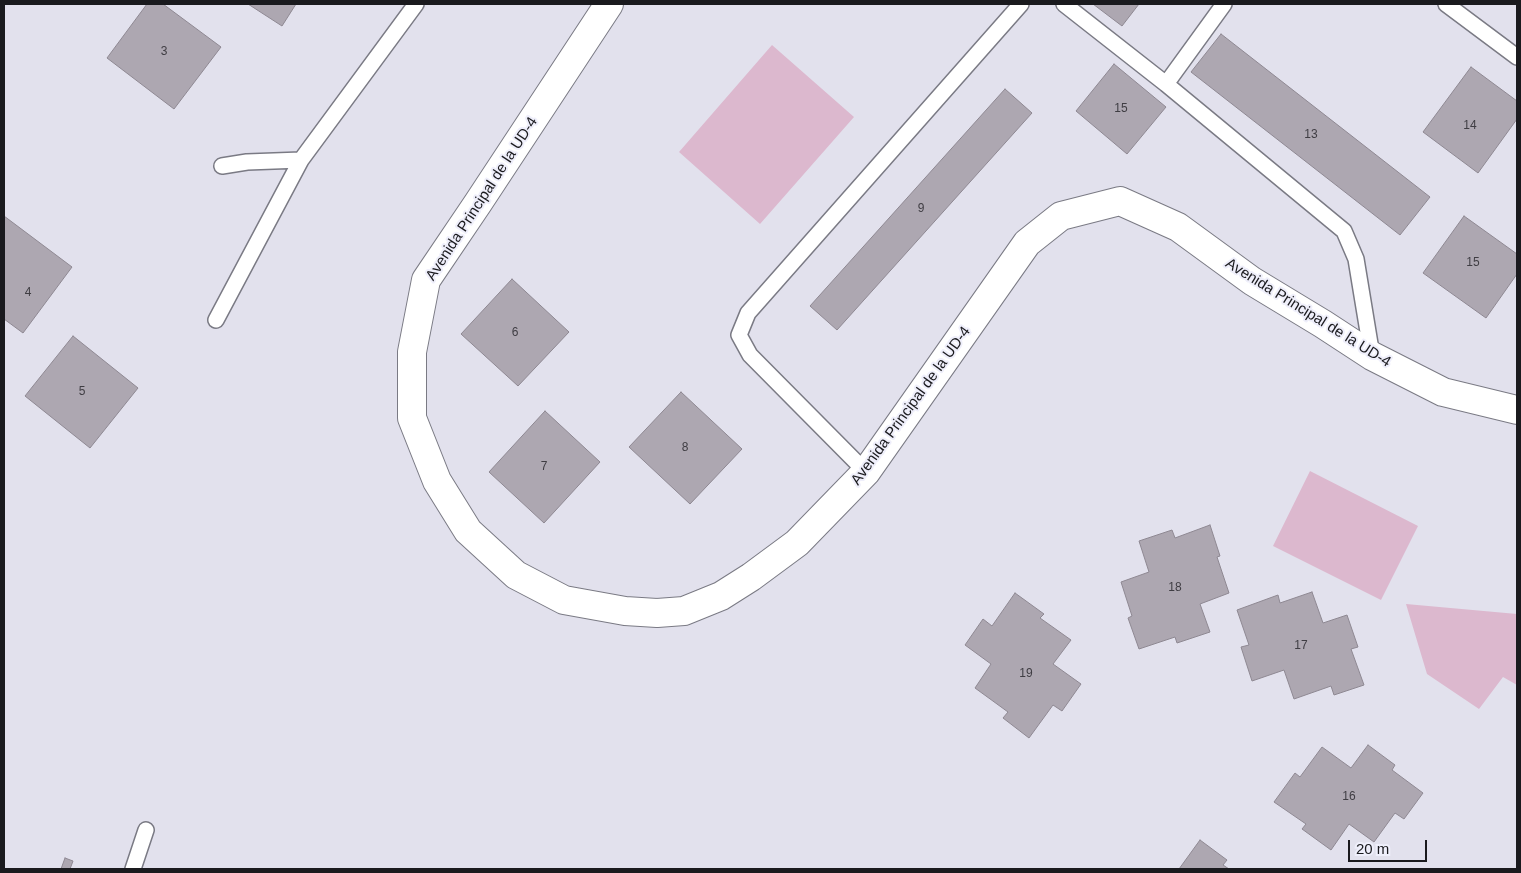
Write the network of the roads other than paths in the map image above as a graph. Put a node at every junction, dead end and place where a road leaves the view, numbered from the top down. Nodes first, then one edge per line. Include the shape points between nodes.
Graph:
1 (416, 4) edge
2 (609, 4) edge
3 (1021, 4) edge
4 (1064, 4) edge
5 (1224, 4) edge
6 (1446, 4) edge
7 (1517, 56) edge
8 (1166, 84) junction
9 (301, 160) junction
10 (222, 166) dead end
11 (216, 320) dead end
12 (1372, 356) junction
13 (1517, 410) edge
14 (866, 472) junction
15 (146, 830) dead end
16 (133, 869) edge

1 - 9 lane
2 - 14 street, Avenida Principal de la UD-4 via 426,280 412,352 412,418 437,481 468,531 516,575 564,600 625,611 658,613 684,611 721,596 750,577 797,543
3 - 14 lane via 748,313 739,335 750,355
4 - 8 lane
5 - 8 lane
6 - 7 lane
8 - 12 lane via 1344,231 1356,259
9 - 10 lane
9 - 11 lane
12 - 13 street, Avenida Principal de la UD-4 via 1443,392
12 - 14 street, Avenida Principal de la UD-4 via 1252,281 1178,228 1120,200 1061,216 1027,243
15 - 16 lane

